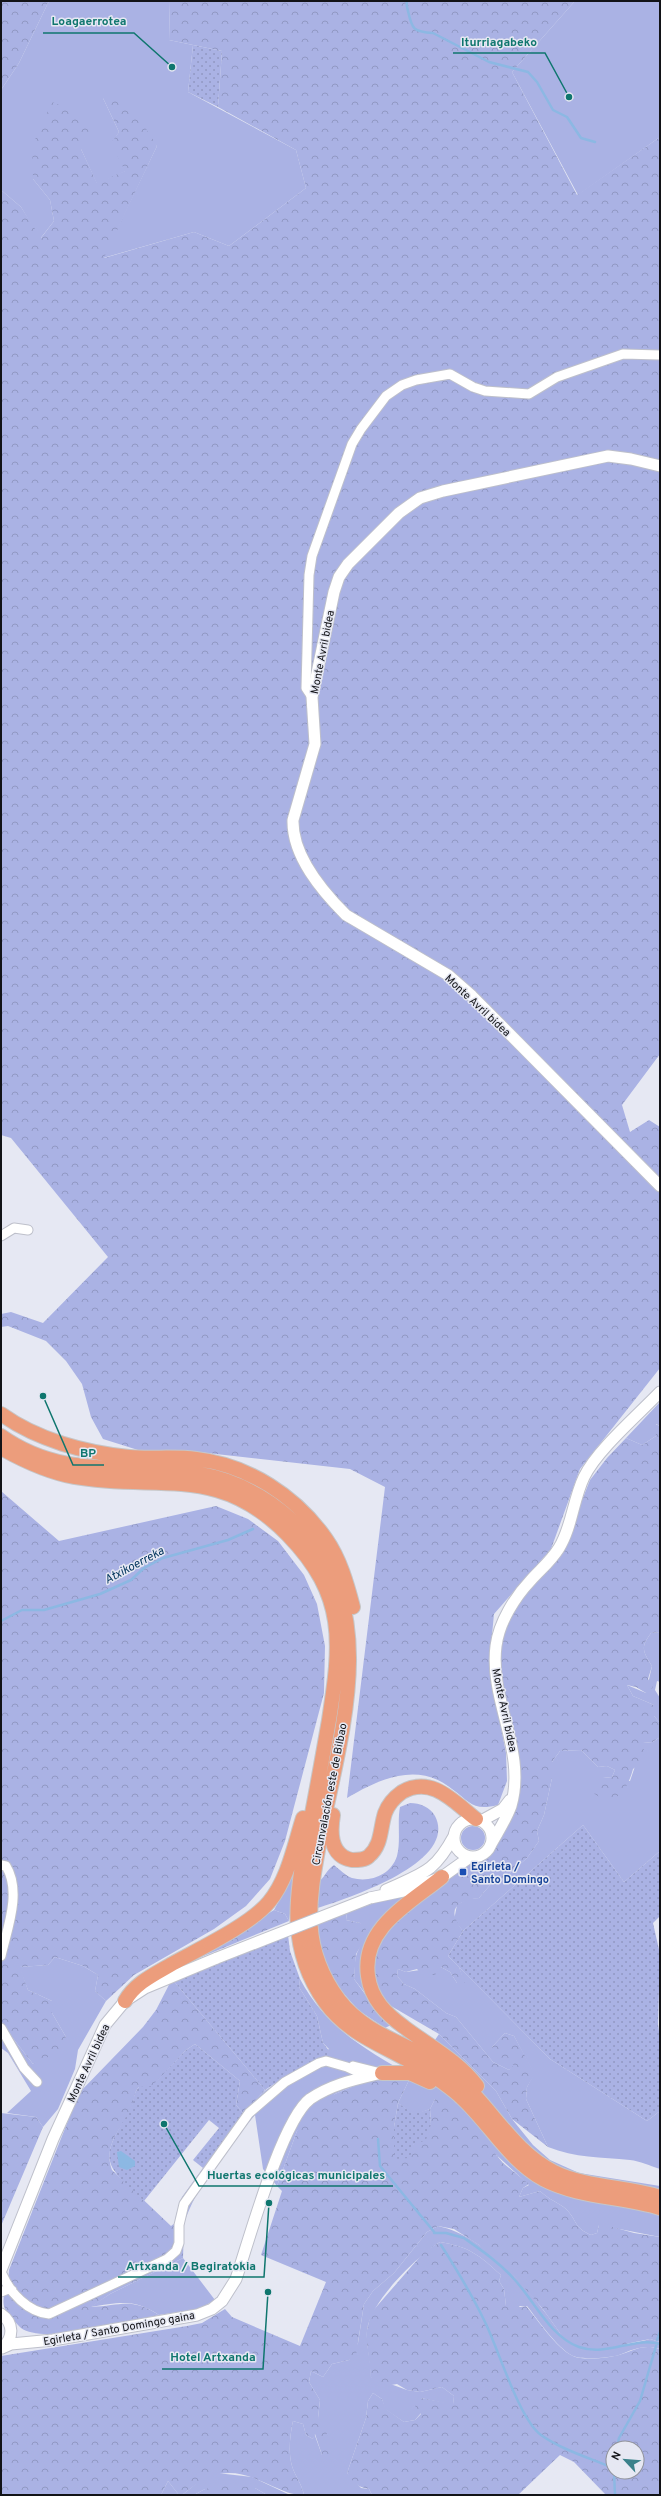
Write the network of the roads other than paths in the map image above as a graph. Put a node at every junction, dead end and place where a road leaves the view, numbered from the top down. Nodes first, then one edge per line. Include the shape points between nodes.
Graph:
1 (660, 355) edge
2 (660, 466) edge
3 (312, 697) junction
4 (660, 1186) edge
5 (28, 1230) dead end
6 (1, 1236) edge
7 (660, 1392) edge
8 (1, 1414) edge
9 (1, 1436) edge
10 (1, 1448) edge
11 (340, 1733) junction
12 (326, 1740) junction
13 (341, 1761) junction
14 (513, 1795) junction
15 (479, 1820) junction
16 (454, 1836) junction
17 (490, 1846) junction
18 (470, 1857) junction
19 (1, 1864) edge
20 (442, 1877) junction
21 (370, 1898) junction
22 (1, 1956) edge
23 (125, 2001) junction
24 (1, 2028) edge
25 (338, 2064) junction
26 (382, 2073) junction
27 (364, 2077) junction
28 (38, 2082) dead end
29 (474, 2110) junction
30 (489, 2111) junction
31 (660, 2197) edge
32 (660, 2208) edge
33 (2, 2272) edge
34 (12, 2290) junction
35 (1, 2292) edge
36 (1, 2314) edge
37 (1, 2348) edge

1 - 3 street via 623,354 557,378 529,394 485,391 473,388 450,374 439,374 402,385 386,396 352,444 312,556 307,594 306,688
2 - 3 street, Monte Avril bidea via 608,456 420,498 399,513 348,564 339,577
3 - 4 street, Monte Avril bidea via 315,744 293,820 295,840 307,866 346,915 448,974
5 - 6 street via 14,1228
7 - 14 street, Monte Avril bidea via 593,1463 584,1477 560,1547 515,1600 504,1620 496,1644 495,1664 515,1759
8 - 13 main road via 37,1435 107,1454 196,1459 231,1466 275,1488 309,1517 327,1540 342,1571 354,1613 358,1654
9 - 11 main road, Circunvalación este de Bilbao via 37,1454 73,1466 105,1470 176,1471 216,1477 248,1490 281,1511 320,1552 338,1588 344,1610 350,1650
10 - 12 main road, Circunvalación este de Bilbao via 37,1466 75,1477 174,1483 224,1491 275,1522 305,1553 316,1569 330,1600 336,1626 338,1664
11 - 13 main road
11 - 30 main road, Circunvalación este de Bilbao via 310,1892 310,1936 321,1970 355,2018 448,2071
12 - 23 main road via 288,1867 269,1902 233,1929 130,1991
12 - 29 main road, Circunvalación este de Bilbao via 302,1864 296,1914 306,1968 325,2002 339,2018 369,2041 430,2073
13 - 15 main road via 331,1833 335,1849 348,1859 361,1859 370,1855 378,1843 385,1812 399,1794 410,1788 428,1787 438,1790
14 - 15 street via 503,1809
14 - 17 street, Monte Avril bidea via 507,1815
15 - 16 street via 461,1823
15 - 17 street via 491,1832
16 - 18 street via 458,1850
16 - 21 street, Monte Avril bidea via 435,1865
17 - 18 street via 480,1856
18 - 20 street, Monte Avril bidea
19 - 22 street via 6,1866 11,1874 13,1887
20 - 21 street, Monte Avril bidea via 408,1890
20 - 30 main road via 379,1931 369,1953 368,1978 378,2003 387,2014 463,2070 486,2098
21 - 23 street, Monte Avril bidea, bridge via 145,1988
23 - 33 street, Monte Avril bidea via 105,2024 86,2061
24 - 28 street via 24,2068
25 - 26 street
25 - 27 street via 356,2070
25 - 34 street via 326,2061 308,2068 285,2082 249,2113 184,2204 179,2243 176,2252 167,2259 49,2314 31,2309
26 - 27 street, Egirleta / Santo Domingo gaina
26 - 29 main road via 410,2073 425,2079
27 - 37 street, Egirleta / Santo Domingo gaina via 328,2088 309,2100 298,2112 281,2147 236,2279 230,2291 212,2309 182,2318 53,2340 11,2344
29 - 32 main road, Circunvalación este de Bilbao via 514,2156 542,2178 573,2191
30 - 31 main road, Circunvalación este de Bilbao via 529,2155 554,2172 581,2181
33 - 34 street
34 - 35 street
36 - 37 street via 11,2329 9,2340

